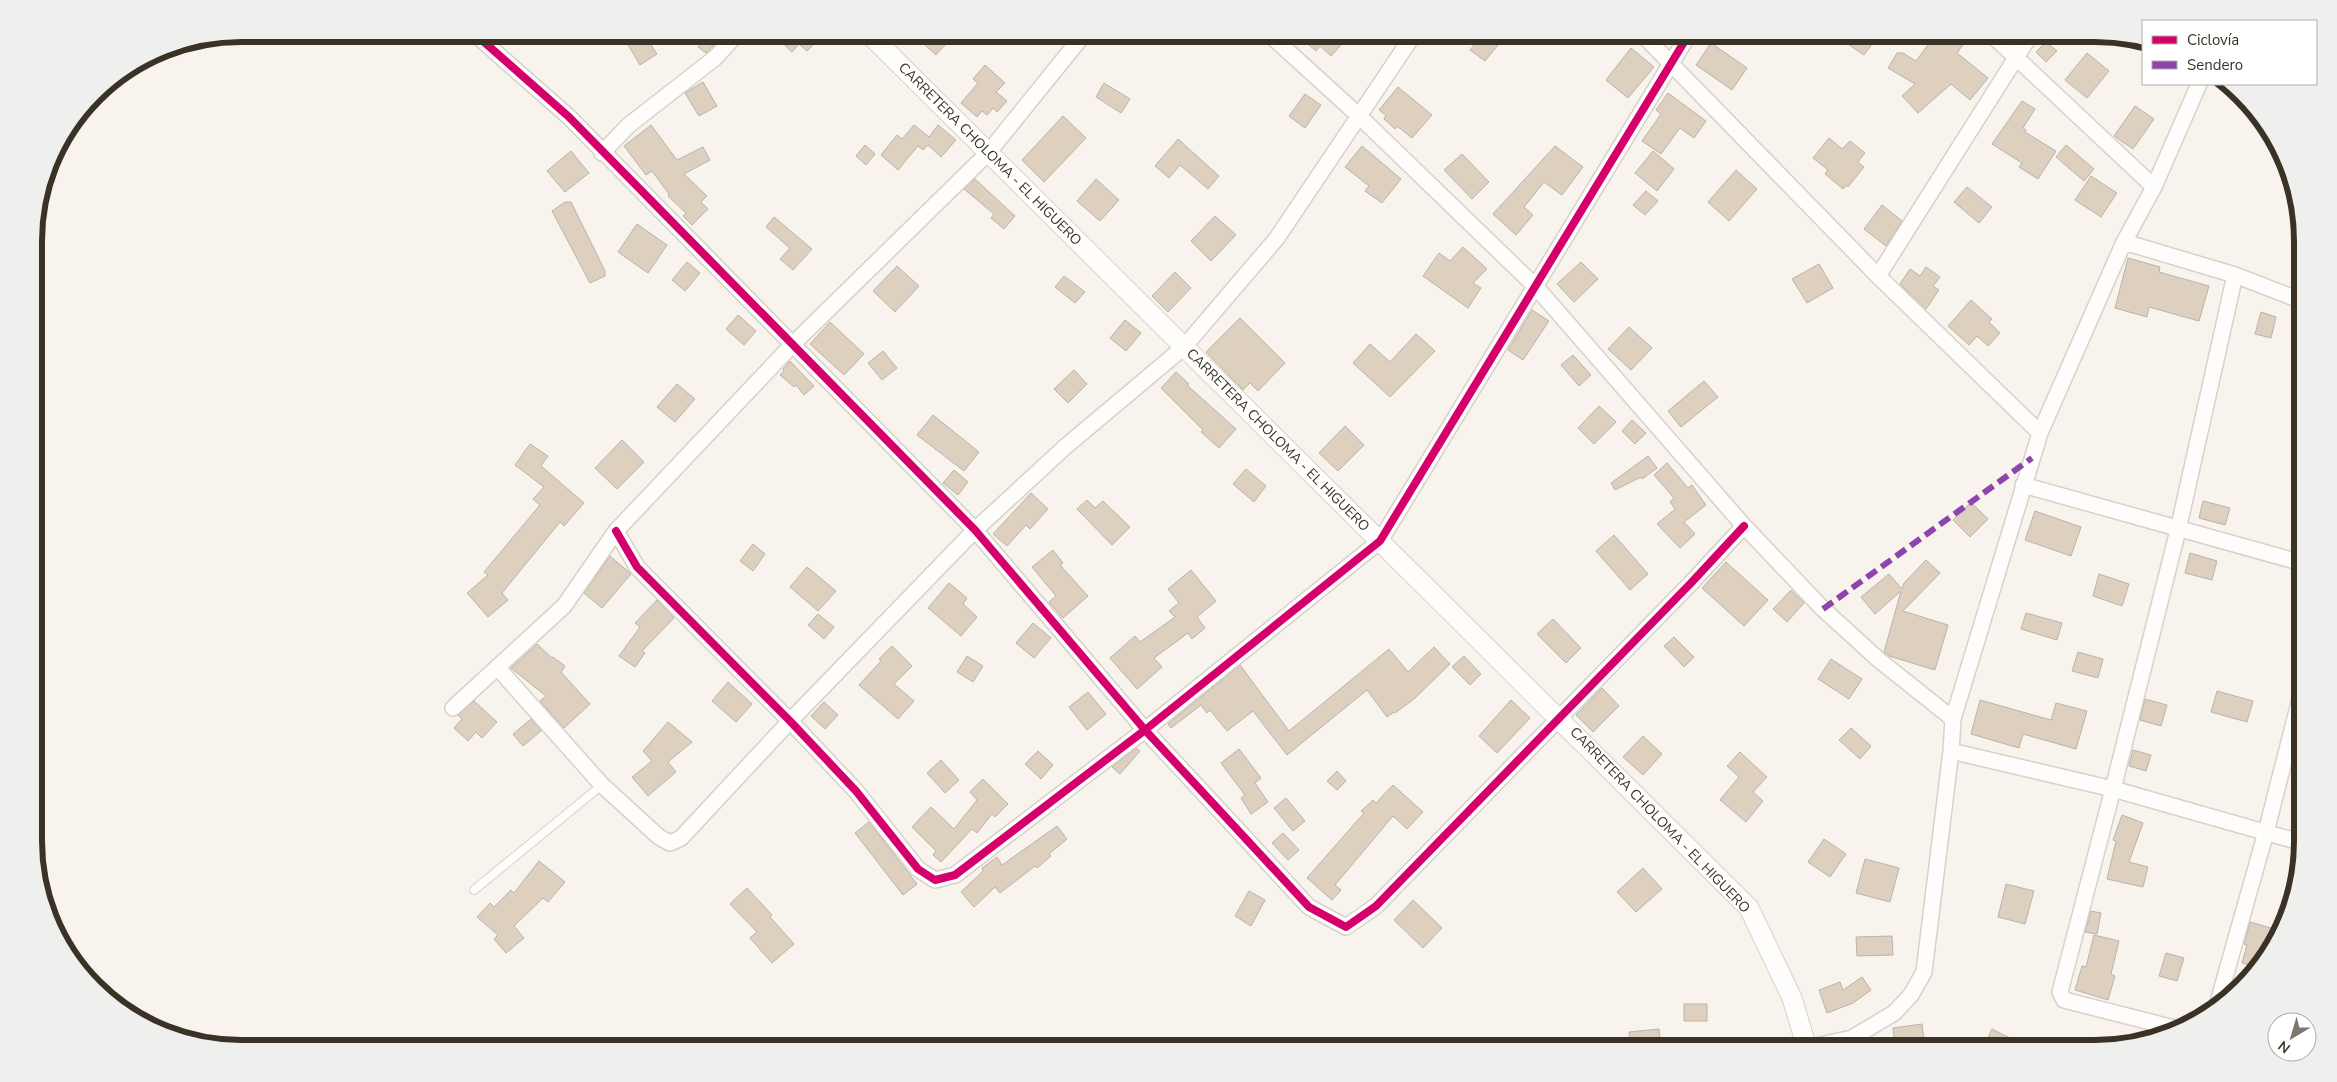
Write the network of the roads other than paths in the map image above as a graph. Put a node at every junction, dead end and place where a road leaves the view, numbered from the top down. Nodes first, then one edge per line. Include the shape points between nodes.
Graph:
1 (484, 42) edge
2 (730, 42) edge
3 (877, 42) edge
4 (1078, 42) edge
5 (1278, 42) edge
6 (1408, 42) edge
7 (1650, 42) edge
8 (1684, 42) edge
9 (1999, 42) edge
10 (2026, 42) edge
11 (2016, 58) junction
12 (1671, 62) junction
13 (2199, 85) edge
14 (1358, 115) junction
15 (602, 152) junction
16 (988, 153) junction
17 (2154, 187) junction
18 (2124, 242) junction
19 (2235, 275) junction
20 (1878, 276) junction
21 (1536, 287) junction
22 (2294, 298) edge
23 (793, 344) junction
24 (1184, 347) junction
25 (2040, 434) junction
26 (2023, 485) junction
27 (1744, 526) junction
28 (975, 530) junction
29 (2178, 530) junction
30 (616, 531) junction
31 (1380, 541) junction
32 (2294, 562) edge
33 (497, 667) junction
34 (453, 708) dead end
35 (1559, 717) junction
36 (1953, 719) junction
37 (790, 721) junction
38 (2294, 722) edge
39 (1145, 730) junction
40 (1951, 751) junction
41 (602, 785) junction
42 (2113, 789) junction
43 (2266, 832) junction
44 (2294, 840) edge
45 (474, 890) dead end
46 (2220, 995) edge
47 (2166, 1026) edge
48 (1805, 1040) edge
49 (1843, 1040) edge

1 - 15 street via 569,117
2 - 15 street via 715,58 629,124
3 - 16 street, CARRETERA CHOLOMA - EL HIGUERO
4 - 16 street
5 - 14 street
6 - 14 street
7 - 12 street
8 - 12 street
9 - 11 street
10 - 11 street
11 - 17 street
11 - 20 street
12 - 20 street
12 - 21 street
13 - 17 street
14 - 21 street
14 - 24 street via 1276,238
15 - 23 street
16 - 23 street
16 - 24 street, CARRETERA CHOLOMA - EL HIGUERO
17 - 18 street
18 - 19 street
18 - 25 street
19 - 22 street
19 - 29 street
20 - 25 street
21 - 27 street
21 - 31 street
23 - 28 street
23 - 30 street
24 - 28 street
24 - 31 street, CARRETERA CHOLOMA - EL HIGUERO
25 - 26 street
26 - 29 street
26 - 36 street
27 - 35 street
27 - 36 street via 1823,609 1879,660
28 - 37 street
28 - 39 street
29 - 32 street
29 - 42 street
30 - 33 street via 564,606
30 - 37 street via 637,567
31 - 35 street, CARRETERA CHOLOMA - EL HIGUERO
31 - 39 street
33 - 34 street
33 - 41 street
35 - 39 street via 1376,906 1346,928 1309,906
35 - 48 street, CARRETERA CHOLOMA - EL HIGUERO via 1749,908 1792,998
36 - 40 street
37 - 39 street via 856,791 918,869 936,880 955,875
37 - 41 street via 682,838 670,843 659,837
38 - 43 street
40 - 42 street
40 - 49 street via 1924,972 1911,995 1894,1013
41 - 45 lane
42 - 43 street
42 - 47 street via 2060,992 2064,1000
43 - 44 street
43 - 46 street

